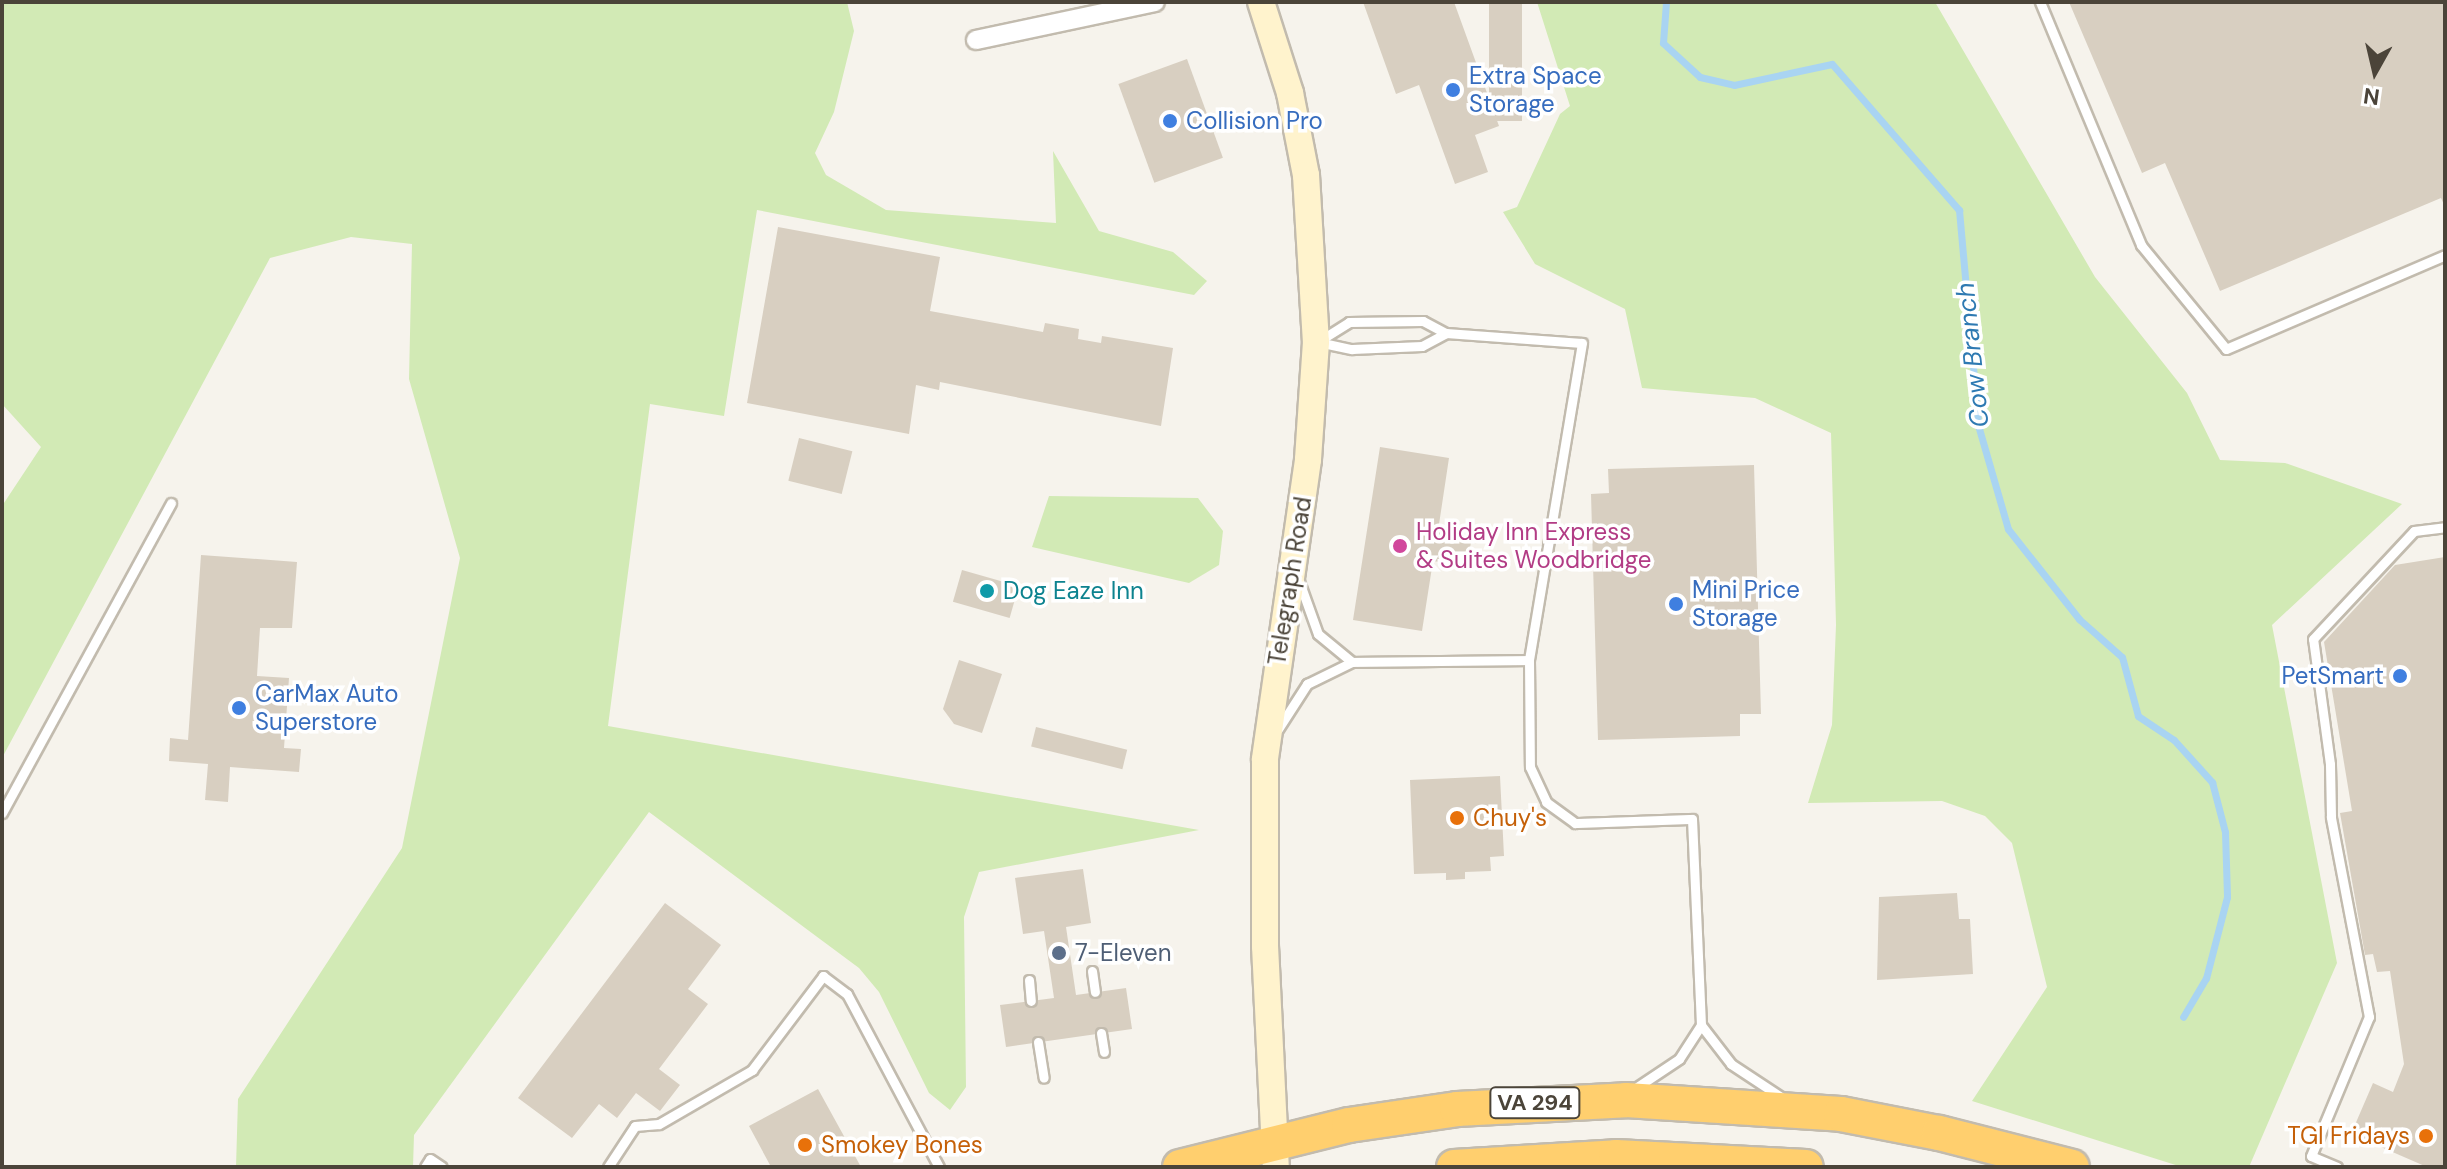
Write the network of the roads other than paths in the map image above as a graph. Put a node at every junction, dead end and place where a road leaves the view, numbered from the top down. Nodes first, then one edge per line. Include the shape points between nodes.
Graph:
1 (1155, 2) edge
2 (1261, 2) edge
3 (2040, 2) edge
4 (976, 40) dead end
5 (2445, 255) edge
6 (1446, 333) junction
7 (1316, 342) junction
8 (171, 503) dead end
9 (2445, 527) edge
10 (1293, 562) junction
11 (1529, 660) junction
12 (1352, 662) junction
13 (1266, 750) junction
14 (2, 813) edge
15 (1092, 971) dead end
16 (1029, 980) dead end
17 (1095, 992) dead end
18 (1031, 1001) dead end
19 (1701, 1025) junction
20 (1101, 1033) dead end
21 (1038, 1042) dead end
22 (1104, 1052) dead end
23 (1044, 1078) dead end
24 (1614, 1100) junction
25 (1800, 1110) junction
26 (1274, 1154) edge
27 (1616, 1162) edge
28 (425, 1167) edge
29 (442, 1167) edge
30 (608, 1167) edge
31 (939, 1167) edge
32 (1180, 1167) edge
33 (1454, 1167) edge
34 (1806, 1167) edge
35 (2072, 1167) edge
36 (2337, 1167) edge

1 - 4 street
2 - 7 main road, Telegraph Road via 1290,93 1306,175
3 - 5 lane via 2141,245 2226,349
6 - 7 lane via 1422,346 1352,349
6 - 7 lane via 1423,321 1349,322
6 - 11 lane via 1582,343
7 - 10 main road, Telegraph Road via 1313,416
8 - 14 lane
9 - 36 lane via 2414,531 2313,639 2330,764 2331,817 2369,1017 2311,1156
10 - 12 lane via 1318,634
10 - 13 main road, Telegraph Road
11 - 12 lane
11 - 19 lane via 1530,767 1546,802 1575,823 1692,819
12 - 13 lane via 1301,689
13 - 26 main road, Telegraph Road via 1265,946
15 - 17 lane
16 - 18 lane
19 - 24 lane via 1679,1059
19 - 25 lane via 1731,1064
20 - 22 lane
21 - 23 lane
24 - 25 highway, VA 294
24 - 26 highway, VA 294 via 1457,1109
25 - 35 highway, VA 294 via 1939,1133
26 - 32 highway, VA 294
27 - 33 highway
27 - 34 highway
28 - 29 lane via 430,1159
30 - 31 lane via 635,1126 659,1124 752,1070 823,976 847,994

